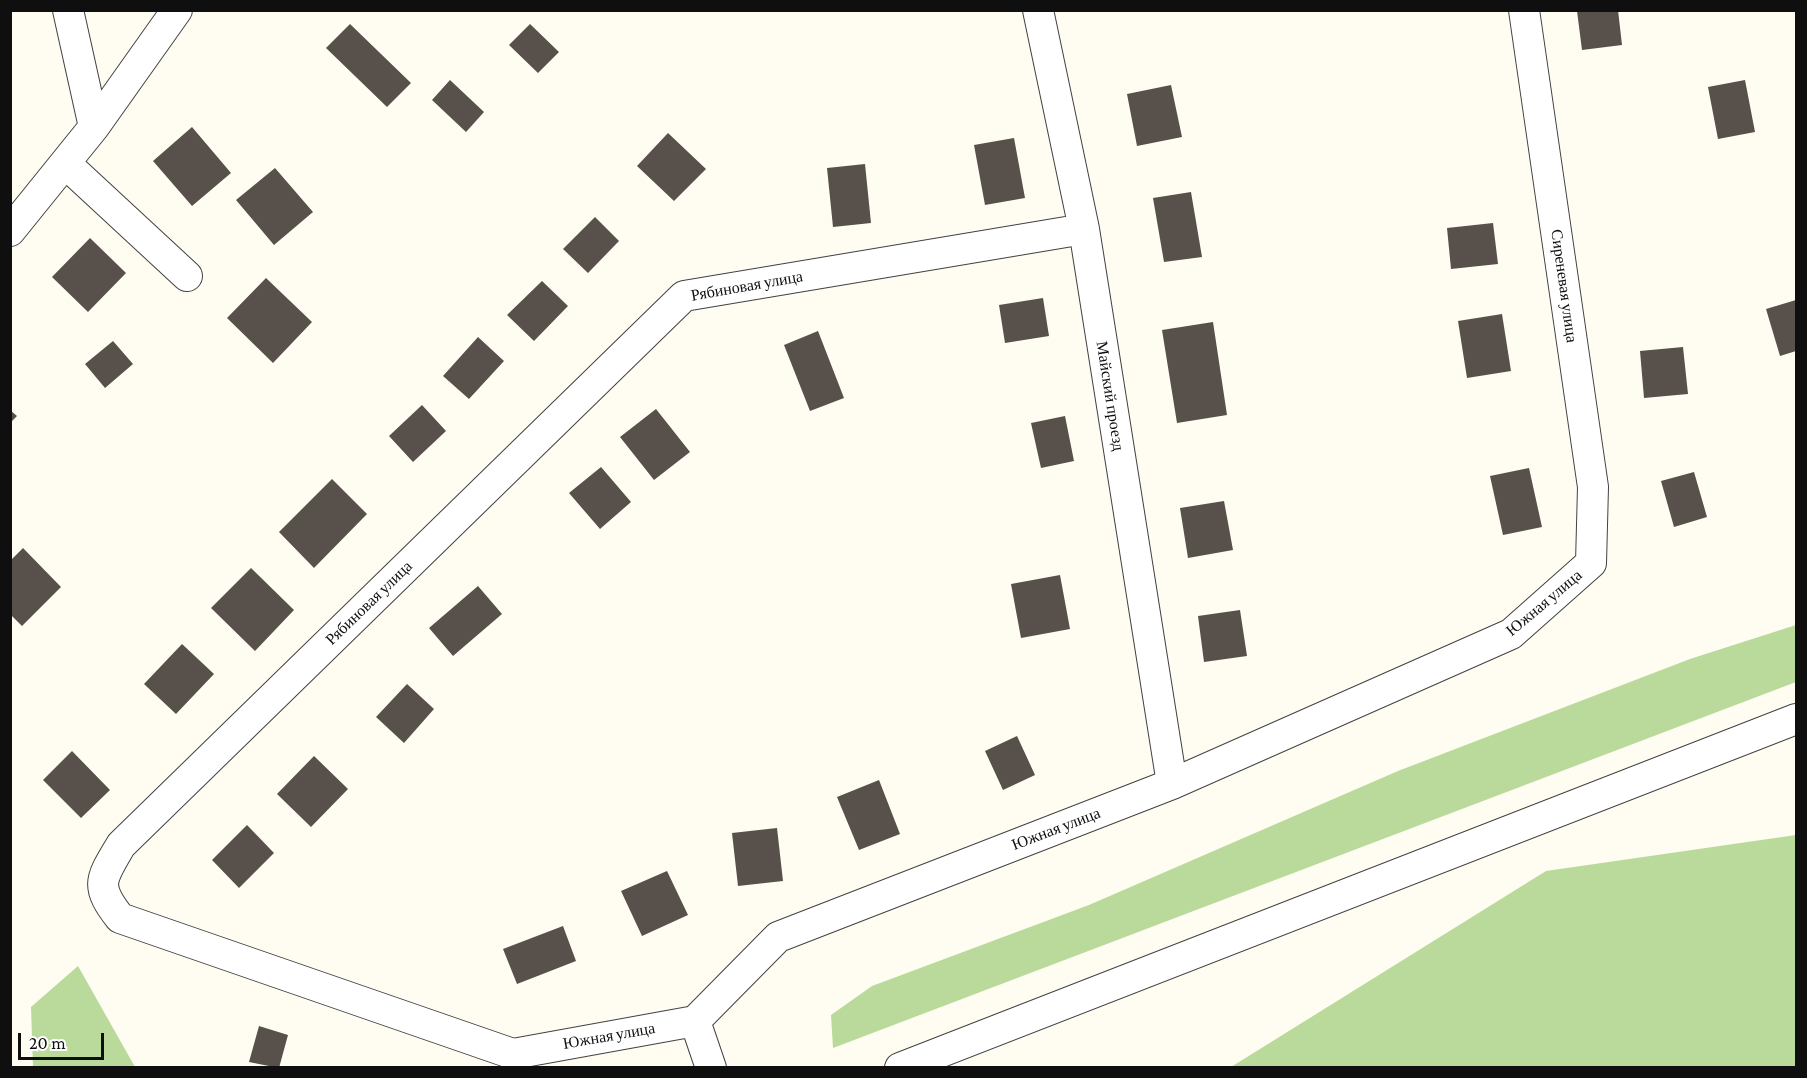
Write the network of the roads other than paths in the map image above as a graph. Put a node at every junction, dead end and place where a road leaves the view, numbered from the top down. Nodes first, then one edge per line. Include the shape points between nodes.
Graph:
1 (68, 10) edge
2 (177, 10) edge
3 (1038, 10) edge
4 (1524, 10) edge
5 (94, 127) junction
6 (65, 163) junction
7 (1084, 229) junction
8 (10, 231) edge
9 (187, 276) dead end
10 (1591, 563) joint
11 (1797, 719) edge
12 (1172, 784) junction
13 (695, 1021) junction
14 (513, 1054) joint
15 (711, 1068) edge
16 (900, 1068) edge

1 - 5 street
2 - 5 street
3 - 7 street, Майский проезд
4 - 10 street, Сиреневая улица via 1593,487
5 - 6 street
6 - 8 street
6 - 9 street
7 - 12 street, Майский проезд
7 - 14 street, Рябиновая улица via 684,296 121,845 103,875 104,898 120,918
10 - 12 street, Южная улица via 1511,634
11 - 16 street
12 - 13 street, Южная улица via 778,937
13 - 14 street, Южная улица
13 - 15 street

